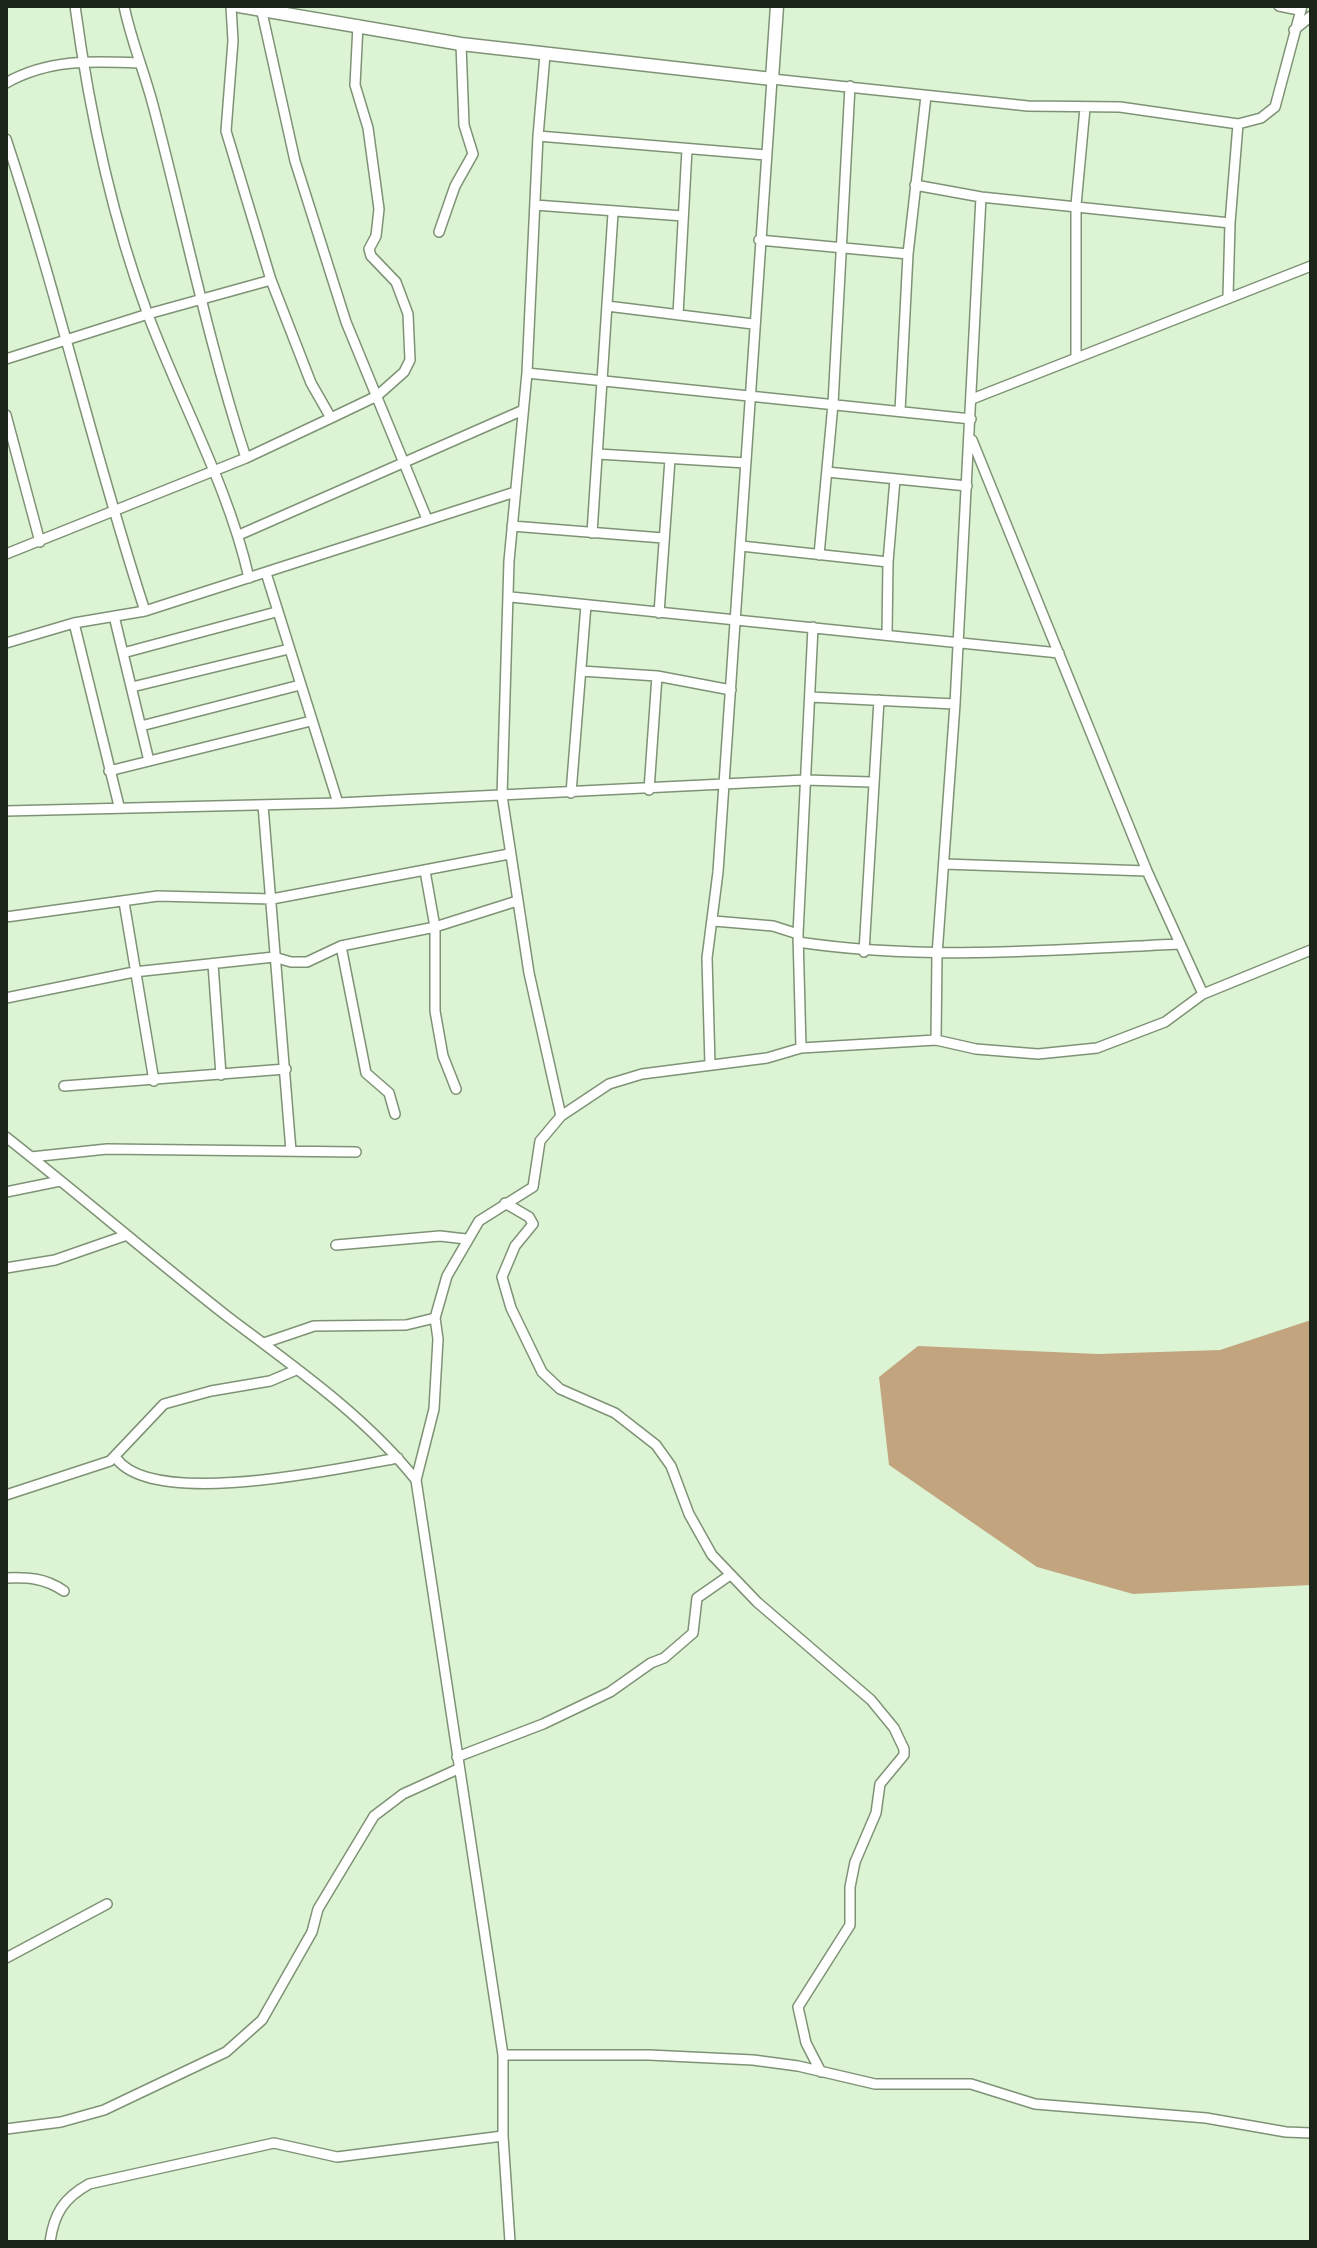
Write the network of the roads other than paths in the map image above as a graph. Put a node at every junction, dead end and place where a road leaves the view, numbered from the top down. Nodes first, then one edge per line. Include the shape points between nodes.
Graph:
1 (75, 6) edge
2 (124, 6) edge
3 (231, 6) edge
4 (239, 6) edge
5 (777, 6) edge
6 (1279, 6) edge
7 (261, 8) junction
8 (1301, 8) edge
9 (1311, 16) edge
10 (358, 25) junction
11 (1294, 30) junction
12 (461, 44) junction
13 (545, 55) junction
14 (86, 61) junction
15 (139, 63) junction
16 (772, 79) junction
17 (6, 83) edge
18 (850, 86) junction
19 (926, 96) junction
20 (1085, 108) junction
21 (1238, 124) junction
22 (538, 136) junction
23 (6, 139) edge
24 (687, 149) junction
25 (766, 155) junction
26 (915, 185) junction
27 (981, 197) junction
28 (535, 205) junction
29 (1076, 205) junction
30 (613, 213) junction
31 (683, 216) junction
32 (1230, 223) junction
33 (439, 232) dead end
34 (759, 240) junction
35 (840, 248) junction
36 (908, 254) junction
37 (1311, 266) edge
38 (271, 280) junction
39 (1228, 297) junction
40 (201, 298) junction
41 (607, 306) junction
42 (148, 314) junction
43 (678, 315) junction
44 (753, 324) junction
45 (67, 339) junction
46 (1076, 356) junction
47 (6, 359) edge
48 (527, 373) junction
49 (603, 381) junction
50 (751, 395) junction
51 (377, 396) junction
52 (972, 399) junction
53 (833, 404) junction
54 (521, 411) junction
55 (900, 411) junction
56 (6, 415) edge
57 (331, 418) junction
58 (971, 419) junction
59 (8, 433) edge
60 (970, 434) junction
61 (598, 454) junction
62 (246, 458) junction
63 (670, 459) junction
64 (406, 462) junction
65 (746, 463) junction
66 (213, 469) junction
67 (827, 472) junction
68 (895, 479) junction
69 (967, 486) junction
70 (515, 492) junction
71 (113, 511) junction
72 (427, 519) junction
73 (512, 526) junction
74 (592, 533) junction
75 (239, 535) junction
76 (663, 538) junction
77 (40, 542) junction
78 (741, 546) junction
79 (6, 554) edge
80 (819, 555) junction
81 (888, 562) junction
82 (266, 573) junction
83 (249, 578) junction
84 (511, 597) junction
85 (586, 605) junction
86 (145, 611) junction
87 (276, 612) junction
88 (659, 613) junction
89 (114, 616) junction
90 (736, 620) junction
91 (74, 623) junction
92 (813, 627) junction
93 (887, 635) junction
94 (6, 642) edge
95 (958, 642) junction
96 (289, 649) junction
97 (123, 653) junction
98 (1059, 653) junction
99 (581, 671) junction
100 (657, 676) junction
101 (300, 685) junction
102 (132, 687) junction
103 (731, 690) junction
104 (810, 697) junction
105 (879, 700) junction
106 (955, 704) junction
107 (311, 721) junction
108 (141, 726) junction
109 (149, 761) junction
110 (109, 771) junction
111 (805, 780) junction
112 (871, 782) junction
113 (724, 786) junction
114 (649, 790) junction
115 (571, 793) junction
116 (502, 796) junction
117 (338, 803) junction
118 (263, 805) junction
119 (119, 806) junction
120 (6, 811) edge
121 (509, 854) junction
122 (944, 864) junction
123 (425, 871) junction
124 (1147, 871) junction
125 (272, 899) junction
126 (517, 901) junction
127 (124, 902) junction
128 (6, 917) edge
129 (714, 921) junction
130 (435, 927) junction
131 (798, 938) junction
132 (1179, 944) junction
133 (341, 946) junction
134 (1311, 950) edge
135 (864, 952) junction
136 (937, 955) junction
137 (274, 957) junction
138 (213, 964) junction
139 (134, 972) junction
140 (1203, 994) junction
141 (6, 998) edge
142 (936, 1040) junction
143 (801, 1048) junction
144 (710, 1065) junction
145 (286, 1069) junction
146 (221, 1075) junction
147 (154, 1081) junction
148 (64, 1086) dead end
149 (456, 1089) dead end
150 (395, 1114) dead end
151 (561, 1116) junction
152 (6, 1137) edge
153 (291, 1151) junction
154 (356, 1152) dead end
155 (31, 1157) junction
156 (60, 1181) junction
157 (6, 1192) edge
158 (505, 1203) junction
159 (124, 1236) junction
160 (466, 1239) junction
161 (336, 1245) dead end
162 (6, 1268) edge
163 (435, 1318) junction
164 (264, 1343) junction
165 (296, 1370) junction
166 (116, 1458) junction
167 (398, 1458) junction
168 (416, 1480) junction
169 (6, 1495) edge
170 (730, 1575) junction
171 (6, 1578) edge
172 (64, 1591) dead end
173 (457, 1757) junction
174 (458, 1769) junction
175 (107, 1904) dead end
176 (6, 1958) edge
177 (503, 2055) junction
178 (821, 2072) junction
179 (6, 2129) edge
180 (1311, 2133) edge
181 (503, 2136) junction
182 (50, 2242) edge
183 (510, 2242) edge

1 - 14 street
2 - 15 street
3 - 38 street via 226,131
4 - 7 street
5 - 16 street
6 - 8 street
7 - 10 street
7 - 51 street via 295,161 346,322
8 - 11 street
9 - 11 street
10 - 12 street
10 - 51 street via 355,85 368,128 379,209 369,249 396,282 410,324 408,367
11 - 21 street via 1275,107 1261,118
12 - 13 street
12 - 33 street via 464,125 473,154
13 - 16 street
13 - 22 street
14 - 15 street
14 - 17 street via 39,67
14 - 42 street via 111,197
15 - 40 street
16 - 18 street
16 - 25 street
18 - 19 street
18 - 35 street
19 - 20 street
19 - 26 street
20 - 21 street via 1120,107
20 - 29 street
21 - 32 street
22 - 24 street
22 - 28 street
23 - 45 street
24 - 25 street
24 - 31 street
25 - 34 street
26 - 27 street
26 - 36 street
27 - 29 street
27 - 52 street
28 - 30 street
28 - 48 street
29 - 32 street
29 - 46 street
30 - 31 street
30 - 41 street
31 - 43 street
32 - 39 street
34 - 35 street
34 - 44 street
35 - 36 street
35 - 53 street
36 - 55 street
37 - 39 street
38 - 40 street
38 - 57 street via 311,383
39 - 46 street
40 - 42 street
40 - 62 street
41 - 43 street
41 - 49 street
42 - 45 street
42 - 66 street
43 - 44 street
44 - 50 street
45 - 47 street
45 - 71 street
46 - 52 street
48 - 49 street
48 - 54 street
49 - 50 street
49 - 61 street
50 - 53 street
50 - 65 street
51 - 57 street
51 - 64 street
52 - 58 street
53 - 55 street
53 - 67 street
54 - 64 street
54 - 70 street
55 - 58 street
56 - 59 street
57 - 62 street
58 - 60 street
59 - 77 street
60 - 69 street
60 - 98 street
61 - 63 street
61 - 74 street
62 - 66 street
63 - 65 street
63 - 76 street
64 - 72 street
64 - 75 street
65 - 78 street
66 - 71 street
66 - 75 street
67 - 68 street
67 - 80 street
68 - 69 street
68 - 81 street
69 - 95 street
70 - 72 street
70 - 73 street
71 - 77 street
71 - 86 street
72 - 82 street
73 - 74 street
73 - 84 street
74 - 76 street
75 - 83 street
76 - 88 street
77 - 79 street
78 - 80 street
78 - 90 street
80 - 81 street
81 - 93 street
82 - 83 street
82 - 87 street
83 - 86 street
84 - 85 street
84 - 116 street
85 - 88 street
85 - 99 street
86 - 89 street
87 - 96 street
87 - 97 street
88 - 90 street
89 - 91 street
89 - 97 street
90 - 92 street
90 - 103 street
91 - 94 street
91 - 110 street
92 - 93 street
92 - 104 street
93 - 95 street
95 - 98 street
95 - 106 street
96 - 101 street
96 - 102 street
97 - 102 street
98 - 124 street
99 - 100 street
99 - 115 street
100 - 103 street
100 - 114 street
101 - 107 street
101 - 108 street
102 - 108 street
103 - 113 street
104 - 105 street
104 - 111 street
105 - 106 street
105 - 112 street
106 - 122 street
107 - 109 street
107 - 117 street
108 - 109 street
109 - 110 street
110 - 119 street
111 - 112 street
111 - 113 street
111 - 131 street
112 - 135 street
113 - 114 street
113 - 129 street
114 - 115 street
115 - 116 street
116 - 117 street
116 - 121 street
117 - 118 street
118 - 119 street
118 - 125 street
119 - 120 street
121 - 123 street
121 - 126 street
122 - 124 street
122 - 136 street
123 - 125 street
123 - 130 street
124 - 132 street
125 - 127 street via 158,896
125 - 137 street
126 - 130 street
126 - 151 street
127 - 128 street
127 - 139 street
129 - 131 street via 773,926
129 - 144 street via 707,958
130 - 133 street
130 - 149 street via 435,1011
131 - 135 street
131 - 143 street
132 - 136 street
132 - 140 street
133 - 137 street via 307,962
133 - 150 street via 362,1061 370,1079 389,1093
134 - 140 street
135 - 136 street
136 - 142 street
137 - 138 street
137 - 145 street
138 - 139 street
138 - 146 street
139 - 141 street
139 - 147 street
140 - 142 street via 1165,1022 1097,1048 1014,1053
142 - 143 street
143 - 144 street
144 - 151 street via 670,1068 609,1084
145 - 146 street
145 - 153 street
146 - 147 street
147 - 148 street
151 - 158 street via 540,1141 533,1187
152 - 155 street
153 - 154 street
153 - 155 street via 107,1149
155 - 156 street
156 - 157 street
156 - 159 street
158 - 160 street via 479,1221
158 - 170 street via 533,1224 509,1257 502,1277 536,1361 560,1389 615,1413 656,1445 671,1466 696,1529
159 - 162 street via 55,1260
159 - 164 street
160 - 161 street via 440,1236
160 - 163 street via 447,1276
163 - 164 street via 406,1325 314,1326
163 - 168 street via 434,1409
164 - 165 street
165 - 166 street via 262,1383 164,1404
165 - 167 street
166 - 167 street via 123,1468 147,1478 252,1484
166 - 169 street
167 - 168 street
168 - 173 street
170 - 173 street via 697,1598 693,1633 664,1658 577,1709
170 - 178 street via 871,1700 904,1749 880,1784 876,1813 855,1862 850,1925 798,2007 806,2043
171 - 172 street via 50,1582
173 - 174 street
174 - 177 street
174 - 179 street via 403,1794 374,1816 318,1909 312,1932 262,2020 226,2052 104,2110
175 - 176 street
177 - 178 street via 753,2060
177 - 181 street
178 - 180 street via 875,2084 971,2084 1035,2104
181 - 182 street via 337,2157 274,2143 89,2184 59,2209
181 - 183 street

